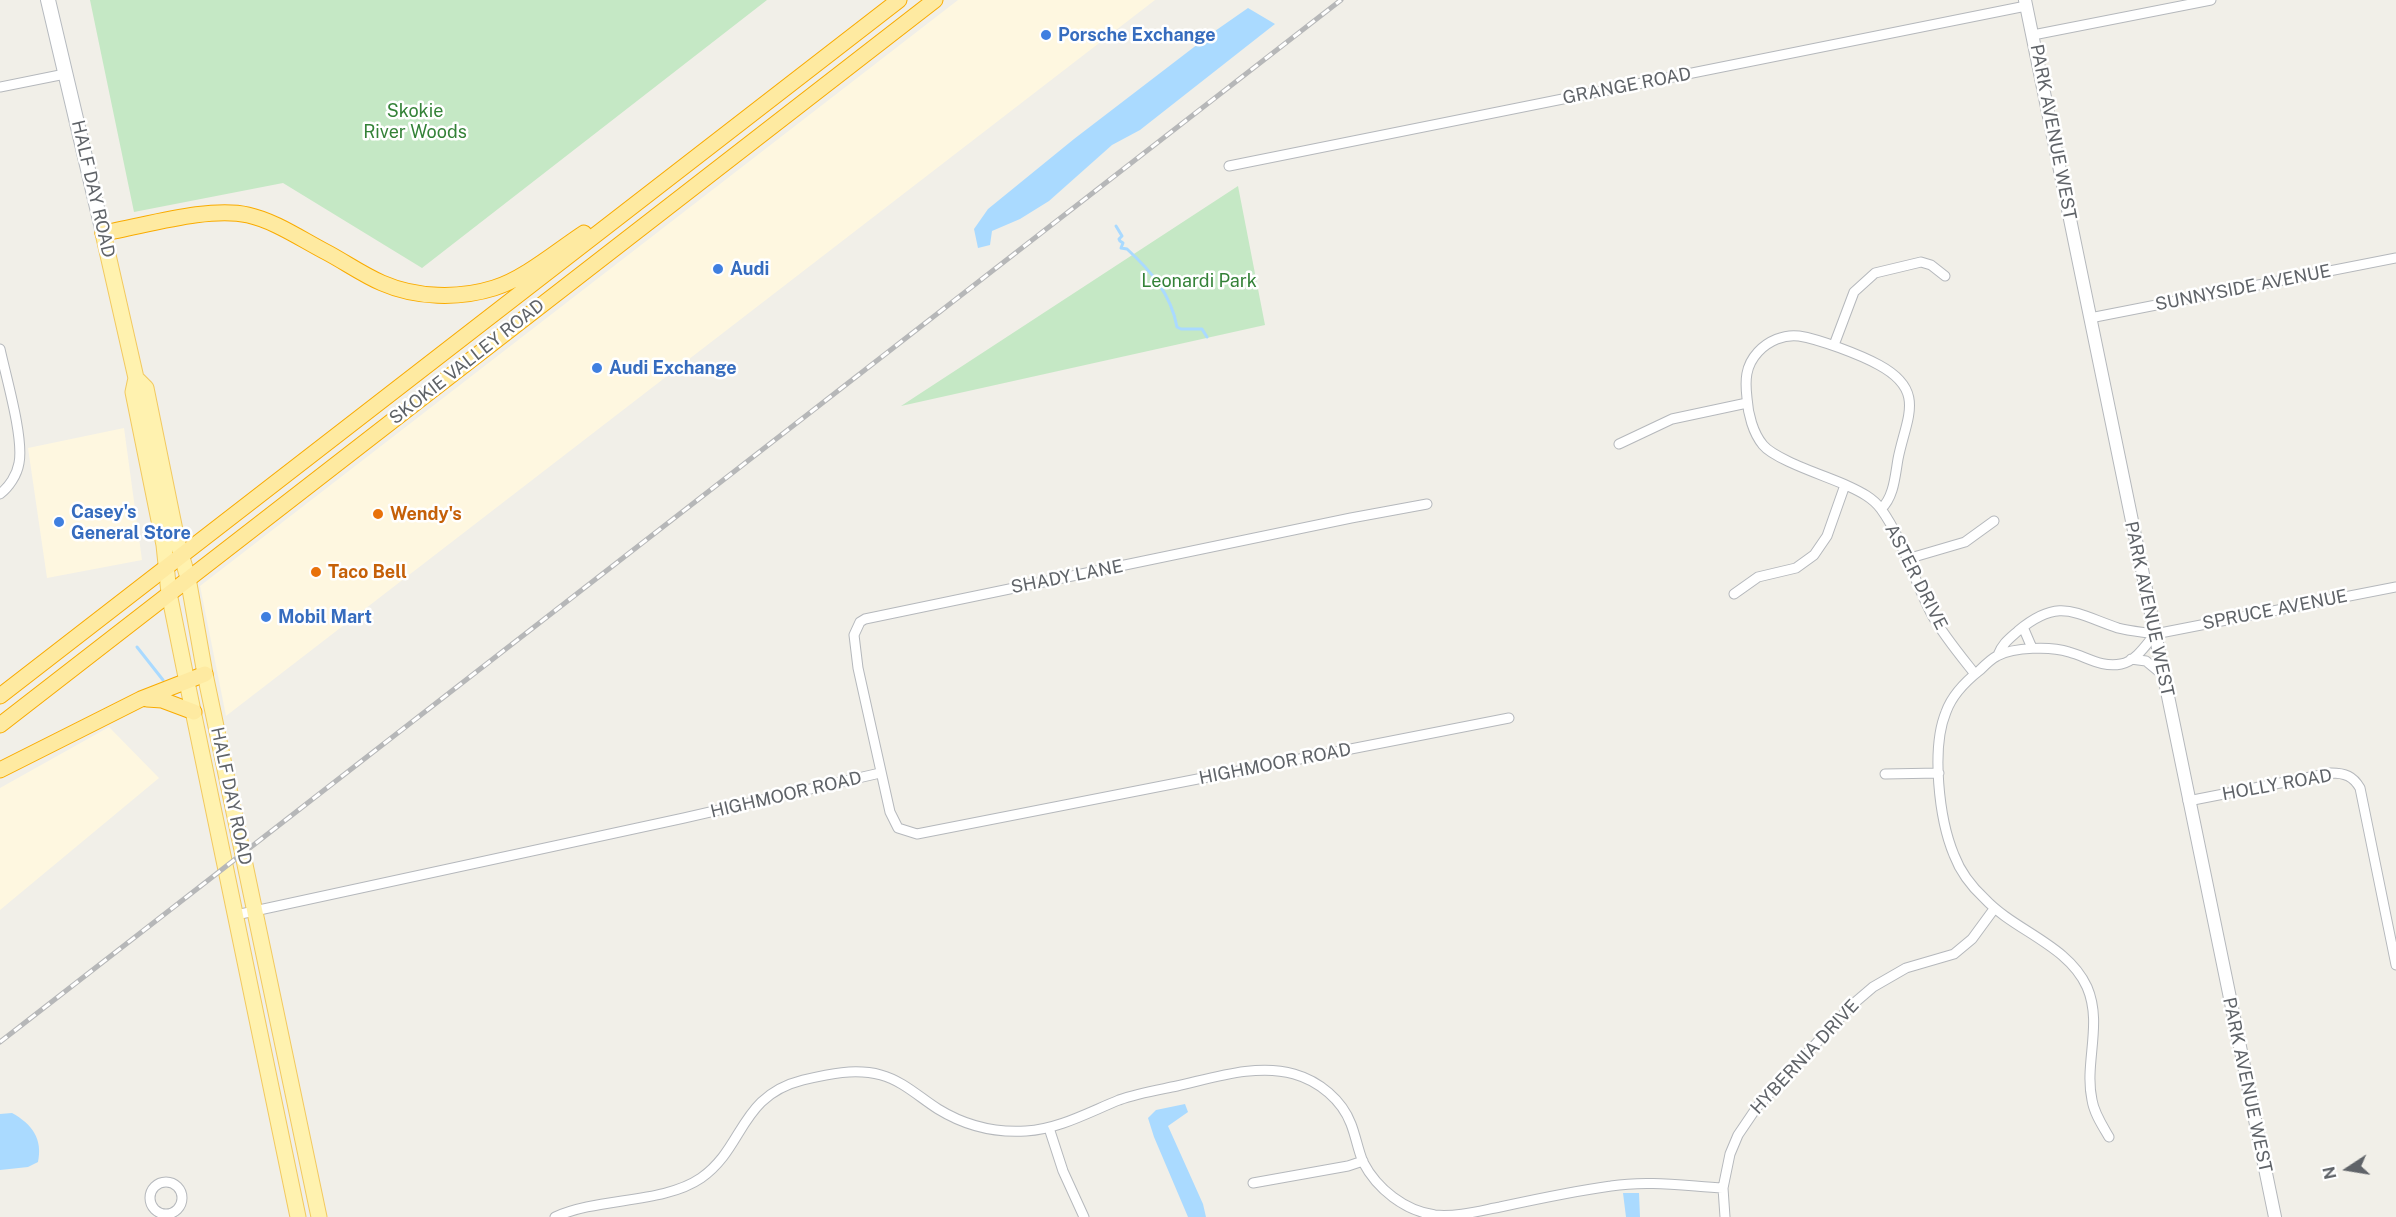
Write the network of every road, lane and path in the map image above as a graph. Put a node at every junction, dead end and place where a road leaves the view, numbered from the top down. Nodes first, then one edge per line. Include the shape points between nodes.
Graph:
1 (48, 0) edge
2 (898, 0) edge
3 (935, 0) edge
4 (2211, 0) edge
5 (2198, 1) edge
6 (2025, 3) edge
7 (2033, 35) junction
8 (65, 74) junction
9 (0, 87) edge
10 (689, 163) junction
11 (1229, 166) dead end
12 (103, 233) junction
13 (2396, 258) edge
14 (1945, 276) dead end
15 (2090, 318) junction
16 (1834, 345) junction
17 (0, 349) edge
18 (136, 378) junction
19 (1747, 403) junction
20 (1619, 444) dead end
21 (1845, 484) junction
22 (0, 494) edge
23 (1427, 504) dead end
24 (1881, 509) junction
25 (1994, 520) dead end
26 (181, 556) junction
27 (1907, 560) junction
28 (166, 568) junction
29 (188, 578) junction
30 (2396, 586) edge
31 (169, 593) junction
32 (1734, 594) dead end
33 (2023, 627) junction
34 (2155, 634) junction
35 (2032, 648) junction
36 (1998, 655) junction
37 (2131, 659) junction
38 (205, 674) junction
39 (1975, 674) junction
40 (2163, 675) junction
41 (187, 682) junction
42 (0, 696) edge
43 (141, 699) junction
44 (194, 712) junction
45 (1509, 718) dead end
46 (0, 725) edge
47 (0, 770) edge
48 (880, 773) junction
49 (1939, 773) junction
50 (1885, 774) dead end
51 (2188, 801) junction
52 (1994, 909) junction
53 (255, 911) junction
54 (236, 915) junction
55 (2396, 965) edge
56 (1049, 1128) junction
57 (2109, 1137) dead end
58 (1363, 1161) junction
59 (1253, 1183) dead end
60 (1723, 1188) junction
61 (298, 1217) edge
62 (320, 1217) edge
63 (555, 1217) edge
64 (1084, 1217) edge
65 (1725, 1217) edge
66 (2275, 1217) edge

1 - 8 main road, HALF DAY ROAD
2 - 10 highway, SKOKIE VALLEY ROAD
3 - 29 highway, SKOKIE VALLEY ROAD
4 - 5 street
5 - 7 street
6 - 7 street, PARK AVENUE WEST
6 - 11 street, GRANGE ROAD
7 - 15 street, PARK AVENUE WEST
8 - 9 street
8 - 12 main road, HALF DAY ROAD
10 - 12 highway via 513,279 495,288 452,295 428,295 381,283 269,222 247,215 206,214
10 - 26 highway, SKOKIE VALLEY ROAD
12 - 18 main road, HALF DAY ROAD
13 - 15 street, SUNNYSIDE AVENUE
14 - 16 street via 1921,262 1875,273 1854,292
15 - 34 street, PARK AVENUE WEST
16 - 19 street, ASTER DRIVE via 1797,336 1772,341 1756,354 1746,372
16 - 24 street, ASTER DRIVE via 1894,373 1905,387 1910,404 1891,496
17 - 22 street via 20,445 15,476
18 - 26 main road, HALF DAY ROAD via 146,388
18 - 28 main road, HALF DAY ROAD via 133,392
19 - 20 street via 1671,418
19 - 21 street, ASTER DRIVE via 1755,433 1773,454
21 - 24 street, ASTER DRIVE
21 - 32 street via 1827,536 1814,555 1796,568 1758,577
23 - 48 street, SHADY LANE via 865,619 854,635
24 - 27 street, ASTER DRIVE
25 - 27 street via 1965,542
26 - 28 highway, SKOKIE VALLEY ROAD
26 - 29 main road, HALF DAY ROAD
27 - 39 street, ASTER DRIVE via 1933,616
28 - 31 main road, HALF DAY ROAD
28 - 42 highway, SKOKIE VALLEY ROAD
29 - 31 highway, SKOKIE VALLEY ROAD
29 - 38 main road, HALF DAY ROAD
30 - 34 street, SPRUCE AVENUE
31 - 41 main road, HALF DAY ROAD
31 - 46 highway, SKOKIE VALLEY ROAD
33 - 34 street via 2041,615 2062,610 2115,627
33 - 35 street
33 - 36 street via 2001,645
34 - 37 street
34 - 40 street, PARK AVENUE WEST
35 - 36 street
35 - 37 street via 2067,651 2102,663 2123,664
36 - 39 street
37 - 40 street via 2146,661
38 - 41 highway
38 - 53 main road, HALF DAY ROAD
39 - 49 street via 1946,710 1937,750
40 - 51 street, PARK AVENUE WEST
41 - 43 highway
41 - 44 main road, HALF DAY ROAD
43 - 44 highway via 162,700
43 - 47 highway
44 - 54 main road, HALF DAY ROAD
45 - 48 street, HIGHMOOR ROAD via 917,834 898,828
48 - 53 street, HIGHMOOR ROAD
49 - 50 street
49 - 52 street via 1946,830 1954,856 1967,879
51 - 55 street, HOLLY ROAD via 2331,773 2352,777 2360,789
51 - 66 street, PARK AVENUE WEST
52 - 57 street via 2056,952 2075,968 2087,987 2094,1013 2091,1098
52 - 60 street, HYBERNIA DRIVE via 1963,948 1903,969 1852,1005 1757,1107 1730,1154
53 - 54 street, HIGHMOOR ROAD
53 - 62 main road, HALF DAY ROAD
54 - 61 main road, HALF DAY ROAD
56 - 58 street via 1144,1093 1258,1070 1279,1070 1323,1088 1344,1110
56 - 63 street via 1001,1131 961,1122 904,1084 883,1075 842,1072 800,1081 765,1099 753,1110 724,1156 700,1179 656,1195
56 - 64 street
58 - 59 street
58 - 60 street via 1390,1195 1435,1215 1469,1214 1622,1185
60 - 65 street, HYBERNIA DRIVE

